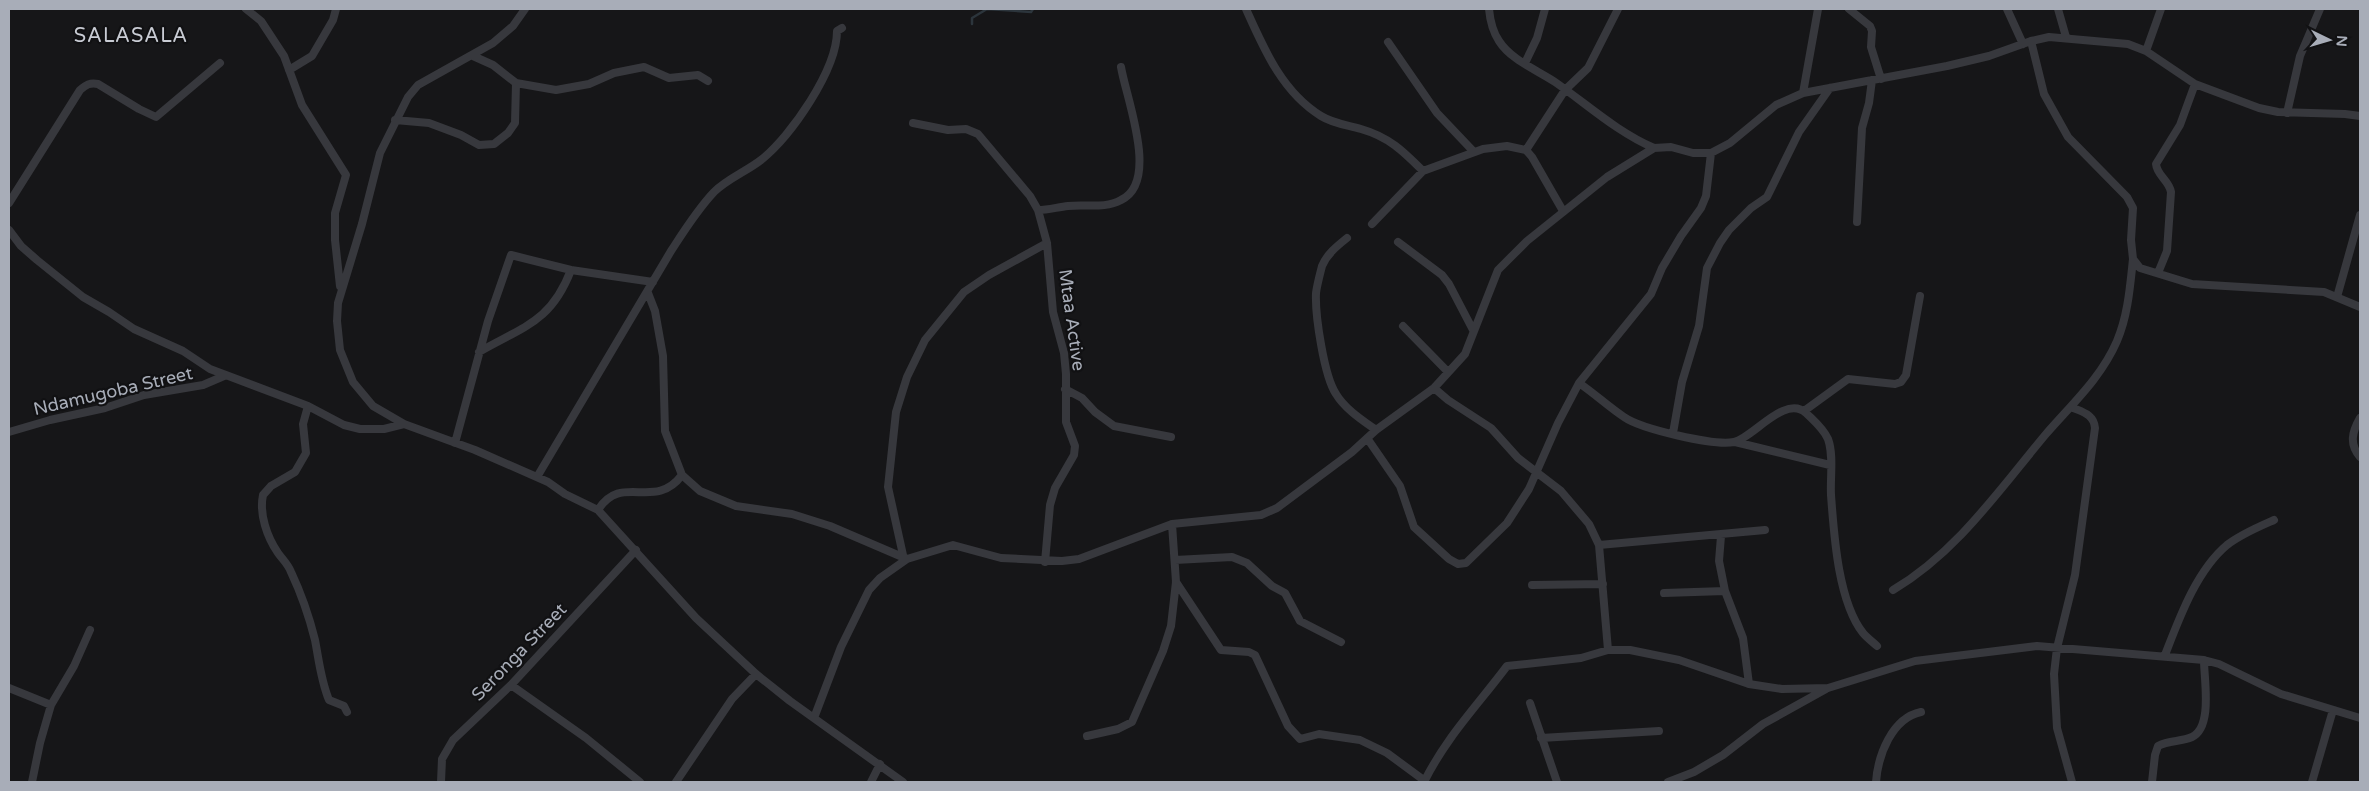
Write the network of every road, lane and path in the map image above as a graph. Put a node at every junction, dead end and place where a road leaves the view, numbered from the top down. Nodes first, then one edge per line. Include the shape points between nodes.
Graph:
1 (246, 9) edge
2 (336, 9) edge
3 (525, 9) edge
4 (1246, 9) edge
5 (1489, 9) edge
6 (1545, 9) edge
7 (1618, 9) edge
8 (1818, 9) edge
9 (1849, 9) edge
10 (2007, 9) edge
11 (2058, 9) edge
12 (2161, 9) edge
13 (2320, 9) edge
14 (842, 28) dead end
15 (2066, 37) junction
16 (2031, 41) junction
17 (1388, 42) dead end
18 (2023, 44) junction
19 (2146, 51) junction
20 (473, 56) junction
21 (220, 63) dead end
22 (1524, 63) junction
23 (1121, 67) dead end
24 (289, 70) junction
25 (1881, 79) junction
26 (1872, 80) junction
27 (708, 81) dead end
28 (516, 83) junction
29 (2195, 84) junction
30 (1830, 88) junction
31 (1566, 90) junction
32 (1803, 93) junction
33 (2287, 113) junction
34 (2360, 116) edge
35 (396, 120) junction
36 (913, 123) dead end
37 (1654, 148) junction
38 (1526, 150) junction
39 (1474, 152) junction
40 (1711, 153) junction
41 (1423, 171) junction
42 (9, 203) edge
43 (1038, 210) junction
44 (1563, 211) junction
45 (2360, 215) edge
46 (1857, 222) dead end
47 (1372, 224) dead end
48 (9, 230) edge
49 (1347, 238) dead end
50 (1398, 242) dead end
51 (1047, 243) junction
52 (2133, 260) junction
53 (571, 270) junction
54 (2158, 273) junction
55 (653, 282) junction
56 (341, 290) junction
57 (648, 293) junction
58 (1920, 296) dead end
59 (2337, 297) junction
60 (2360, 307) edge
61 (1403, 326) dead end
62 (1473, 330) junction
63 (479, 352) junction
64 (1448, 372) junction
65 (224, 376) junction
66 (1579, 383) junction
67 (1065, 388) junction
68 (1434, 388) junction
69 (308, 406) junction
70 (2071, 407) junction
71 (1804, 411) junction
72 (2360, 418) edge
73 (404, 424) junction
74 (1376, 430) junction
75 (9, 432) edge
76 (1673, 433) junction
77 (1171, 436) dead end
78 (1367, 438) junction
79 (1735, 442) junction
80 (456, 443) junction
81 (2360, 457) edge
82 (1830, 465) junction
83 (1537, 471) junction
84 (682, 475) junction
85 (537, 477) junction
86 (598, 510) junction
87 (2274, 520) dead end
88 (1172, 524) junction
89 (1765, 530) dead end
90 (1721, 536) junction
91 (1598, 546) junction
92 (636, 550) junction
93 (905, 557) junction
94 (1175, 560) junction
95 (1045, 562) junction
96 (1176, 582) junction
97 (1603, 584) junction
98 (1532, 586) dead end
99 (1892, 590) dead end
100 (1725, 591) junction
101 (1664, 593) dead end
102 (90, 630) dead end
103 (1341, 642) dead end
104 (1877, 646) dead end
105 (2057, 648) junction
106 (1608, 650) junction
107 (2164, 655) junction
108 (2204, 660) junction
109 (756, 674) junction
110 (1749, 684) junction
111 (511, 685) junction
112 (9, 688) edge
113 (1828, 688) junction
114 (1530, 703) dead end
115 (51, 705) junction
116 (2334, 710) junction
117 (348, 712) dead end
118 (1921, 712) dead end
119 (814, 718) junction
120 (2360, 718) edge
121 (1659, 731) dead end
122 (1087, 736) dead end
123 (1541, 738) junction
124 (880, 764) junction
125 (32, 782) edge
126 (442, 782) edge
127 (640, 782) edge
128 (676, 782) edge
129 (871, 782) edge
130 (903, 782) edge
131 (1424, 782) edge
132 (1556, 782) edge
133 (1668, 782) edge
134 (1876, 782) edge
135 (2072, 782) edge
136 (2152, 782) edge
137 (2312, 782) edge

1 - 24 street via 261,21 284,56
2 - 24 street via 312,56
3 - 20 street via 513,26
4 - 41 street via 1282,80 1298,98 1322,117 1395,144
5 - 22 street via 1499,42
6 - 22 street via 1537,38
7 - 31 street via 1588,68
8 - 32 street
9 - 25 street via 1870,26 1871,47
10 - 18 street
11 - 15 street
12 - 19 street
13 - 33 street via 2300,56
14 - 55 street via 837,31 837,42 819,86 799,117 761,160 715,191 690,222
15 - 16 street
15 - 19 street via 2088,42 2128,44
16 - 18 street
16 - 52 street via 2044,94 2068,137 2127,197 2133,208
17 - 39 street via 1437,113
18 - 25 street via 1947,66
19 - 29 street
20 - 28 street
20 - 35 street via 418,85
21 - 42 street via 156,116 98,84 86,85
22 - 31 street
23 - 43 street via 1140,142 1138,178 1134,189 1121,201 1091,207
24 - 56 street via 302,106 346,174 336,213 335,240
25 - 26 street
26 - 30 street
26 - 46 street via 1862,128
27 - 28 street via 698,75 669,78 644,67 568,89
28 - 35 street via 515,123 508,134 494,144 479,145 461,134 429,123
29 - 33 street via 2259,108
29 - 54 street via 2180,125 2156,164 2158,174 2170,186 2171,199 2167,251
30 - 32 street
30 - 76 street via 1800,132 1767,197 1729,230 1710,262 1699,326 1682,382
31 - 37 street via 1625,134
31 - 38 street
32 - 40 street via 1776,105 1730,143
33 - 34 street
35 - 56 street via 380,153
36 - 43 street, Mtaa Active via 948,130 966,129 978,134
37 - 40 street
37 - 44 street via 1606,177
38 - 39 street via 1507,146
38 - 44 street
39 - 41 street
40 - 66 street via 1702,208 1671,252 1645,304
41 - 47 street
43 - 51 street, Mtaa Active
44 - 62 street via 1498,270
45 - 59 street
48 - 65 street via 21,246 83,297 134,329 183,351
49 - 74 street via 1330,253 1322,266 1316,293 1321,338 1327,374 1336,394
50 - 62 street via 1442,275
51 - 67 street, Mtaa Active via 1052,304 1064,353
51 - 93 street via 964,292 925,340 907,377 896,412 888,487
52 - 54 street via 2140,268
52 - 70 street via 2130,296 2117,341 2106,364
53 - 55 street
53 - 63 street via 564,290 548,312
53 - 63 street via 511,255
54 - 59 street via 2192,284 2309,291
55 - 57 street
56 - 73 street via 337,321 340,350 353,382 373,406
57 - 84 street via 664,356 665,432
57 - 85 street
58 - 71 street via 1906,375 1901,382 1848,379
59 - 60 street
61 - 64 street
62 - 64 street via 1465,354
63 - 80 street
64 - 68 street
65 - 69 street
65 - 75 street, Ndamugoba Street via 204,385 144,395
66 - 76 street via 1625,418
66 - 83 street
67 - 77 street via 1082,398 1114,426
67 - 95 street, Mtaa Active via 1066,422 1074,455 1055,488 1050,505
68 - 74 street
68 - 83 street via 1491,428 1518,458
69 - 73 street via 344,425 360,429 384,429
69 - 117 street via 303,424 306,453 295,472 271,486 263,495 262,517 274,545 293,574 329,700 344,706
70 - 99 street via 1975,521 1929,566
70 - 105 street via 2091,416 2095,428 2075,575
71 - 79 street via 1791,408 1781,411
71 - 82 street via 1823,429 1829,441
72 - 81 street via 2352,435
73 - 80 street
74 - 78 street
76 - 79 street via 1708,442
78 - 83 street via 1400,486 1414,527 1458,564 1466,563 1507,523 1530,489
78 - 88 street via 1277,508 1260,515
79 - 82 street
80 - 85 street
82 - 104 street via 1843,585 1852,614 1864,634
83 - 91 street via 1561,491 1589,524
84 - 86 street via 666,490 640,494 617,492 609,496
84 - 93 street via 700,491 736,506 792,514
85 - 86 street
86 - 92 street
87 - 107 street via 2227,545 2205,569
88 - 94 street
88 - 95 street via 1079,559
89 - 90 street
90 - 91 street
90 - 100 street via 1720,561
91 - 97 street
92 - 109 street via 696,618
92 - 111 street, Seronga Street
93 - 95 street via 953,545 1001,558
93 - 119 street via 869,590 841,647
94 - 96 street
94 - 103 street via 1232,557 1247,563 1272,586 1286,593 1300,621
96 - 122 street via 1171,626 1132,722 1118,729
96 - 131 street via 1221,650 1255,655 1288,726 1300,739 1319,734 1360,740 1388,753
97 - 98 street
97 - 106 street
100 - 101 street
100 - 110 street via 1743,638
102 - 115 street
105 - 107 street
105 - 113 street via 2037,646 1915,661
105 - 135 street via 2055,705 2063,754
106 - 110 street via 1630,650 1679,660
106 - 131 street via 1581,658 1507,666 1460,722
107 - 108 street
108 - 116 street via 2281,694
108 - 136 street via 2204,723 2195,736 2158,746
109 - 119 street
109 - 128 street via 732,699
110 - 113 street via 1782,689
111 - 126 street, Seronga Street via 453,740 442,759
111 - 127 street via 586,738
112 - 115 street
113 - 133 street via 1763,724 1724,755
114 - 123 street
115 - 125 street
116 - 120 street
116 - 137 street
118 - 134 street via 1912,714 1897,726 1882,750
119 - 124 street
121 - 123 street
123 - 132 street
124 - 129 street
124 - 130 street

